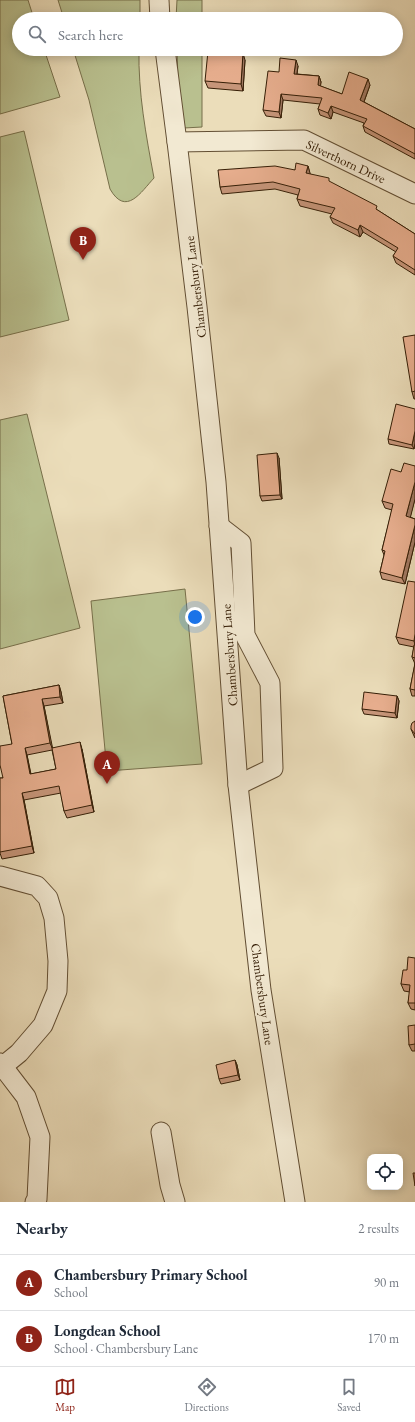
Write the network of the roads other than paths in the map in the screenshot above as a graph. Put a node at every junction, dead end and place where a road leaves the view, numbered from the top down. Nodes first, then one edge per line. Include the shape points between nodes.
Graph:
1 (159, 0) edge
2 (160, 12) edge
3 (165, 56) edge
4 (177, 142) junction
5 (415, 194) edge
6 (219, 526) junction
7 (238, 785) junction
8 (0, 876) edge
9 (2, 1065) edge
10 (162, 1132) dead end
11 (40, 1201) edge
12 (175, 1202) edge
13 (295, 1202) edge

1 - 2 street
3 - 4 street, Chambersbury Lane
4 - 5 street, Silverthorn Drive via 304,140
4 - 6 street, Chambersbury Lane
6 - 7 street, Chambersbury Lane
6 - 7 street, Chambersbury Lane via 241,543 245,635 270,683 273,768
7 - 13 street, Chambersbury Lane via 262,990
8 - 9 street via 37,886 48,898 54,918 58,961 57,991 44,1025 19,1053
9 - 11 street via 26,1097 40,1137
10 - 12 street

